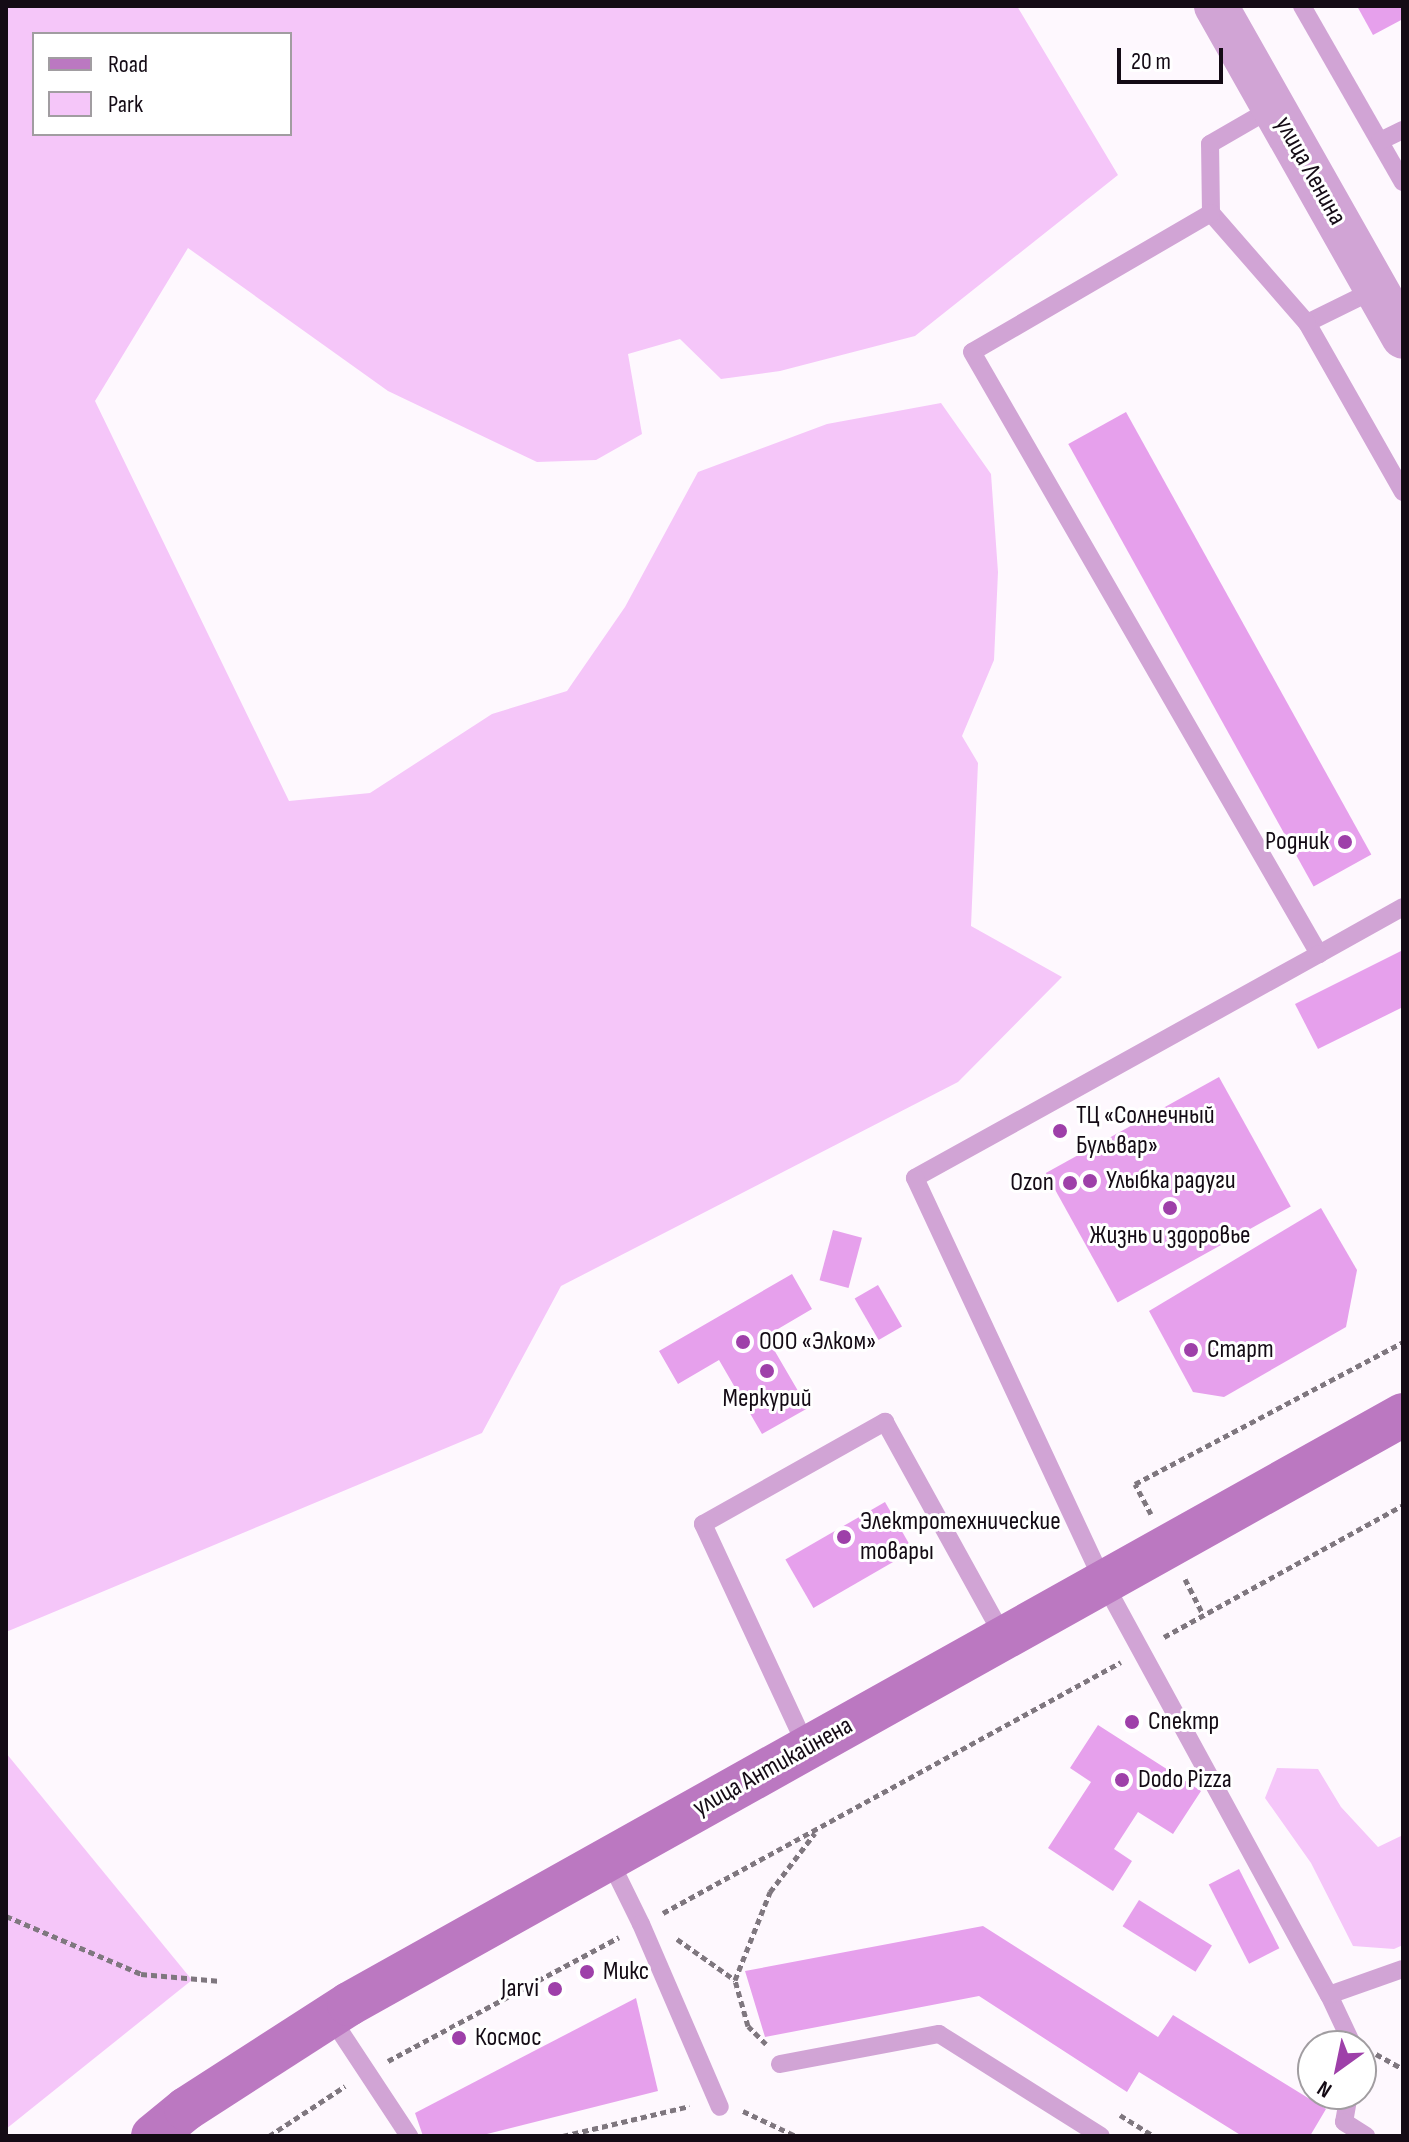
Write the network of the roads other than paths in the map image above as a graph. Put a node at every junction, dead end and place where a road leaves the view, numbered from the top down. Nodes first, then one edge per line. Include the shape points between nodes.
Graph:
1 (1216, 6) edge
2 (1302, 6) edge
3 (1274, 107) junction
4 (1403, 130) edge
5 (1380, 141) junction
6 (1403, 182) edge
7 (1211, 213) junction
8 (1376, 289) junction
9 (1307, 323) junction
10 (1403, 337) edge
11 (1403, 492) edge
12 (1403, 907) edge
13 (1319, 954) junction
14 (1403, 1415) edge
15 (1103, 1581) junction
16 (1004, 1638) junction
17 (807, 1748) junction
18 (609, 1859) junction
19 (1403, 1969) edge
20 (1329, 1995) junction
21 (330, 2016) junction
22 (1345, 2030) edge
23 (775, 2057) road end
24 (720, 2107) road end
25 (1338, 2129) edge
26 (153, 2136) edge
27 (409, 2136) edge
28 (1101, 2136) edge
29 (1366, 2136) edge

1 - 3 street, улица Ленина
2 - 5 lane
3 - 7 lane via 1210,144
3 - 8 street, улица Ленина
4 - 5 lane
5 - 6 lane
7 - 9 lane
7 - 13 lane via 972,352
8 - 9 lane
8 - 10 street, улица Ленина
9 - 11 lane
12 - 13 lane
13 - 15 lane via 915,1178
14 - 15 main road, улица Антикайнена
15 - 16 main road, улица Антикайнена
15 - 20 lane
16 - 17 main road, улица Антикайнена
16 - 17 lane via 885,1422 729,1509 703,1524
17 - 18 main road, улица Антикайнена
18 - 21 main road, улица Антикайнена
18 - 24 lane via 646,1922
19 - 20 lane
20 - 22 lane
21 - 26 main road, улица Антикайнена
21 - 27 lane
23 - 28 lane via 939,2034
25 - 29 lane

